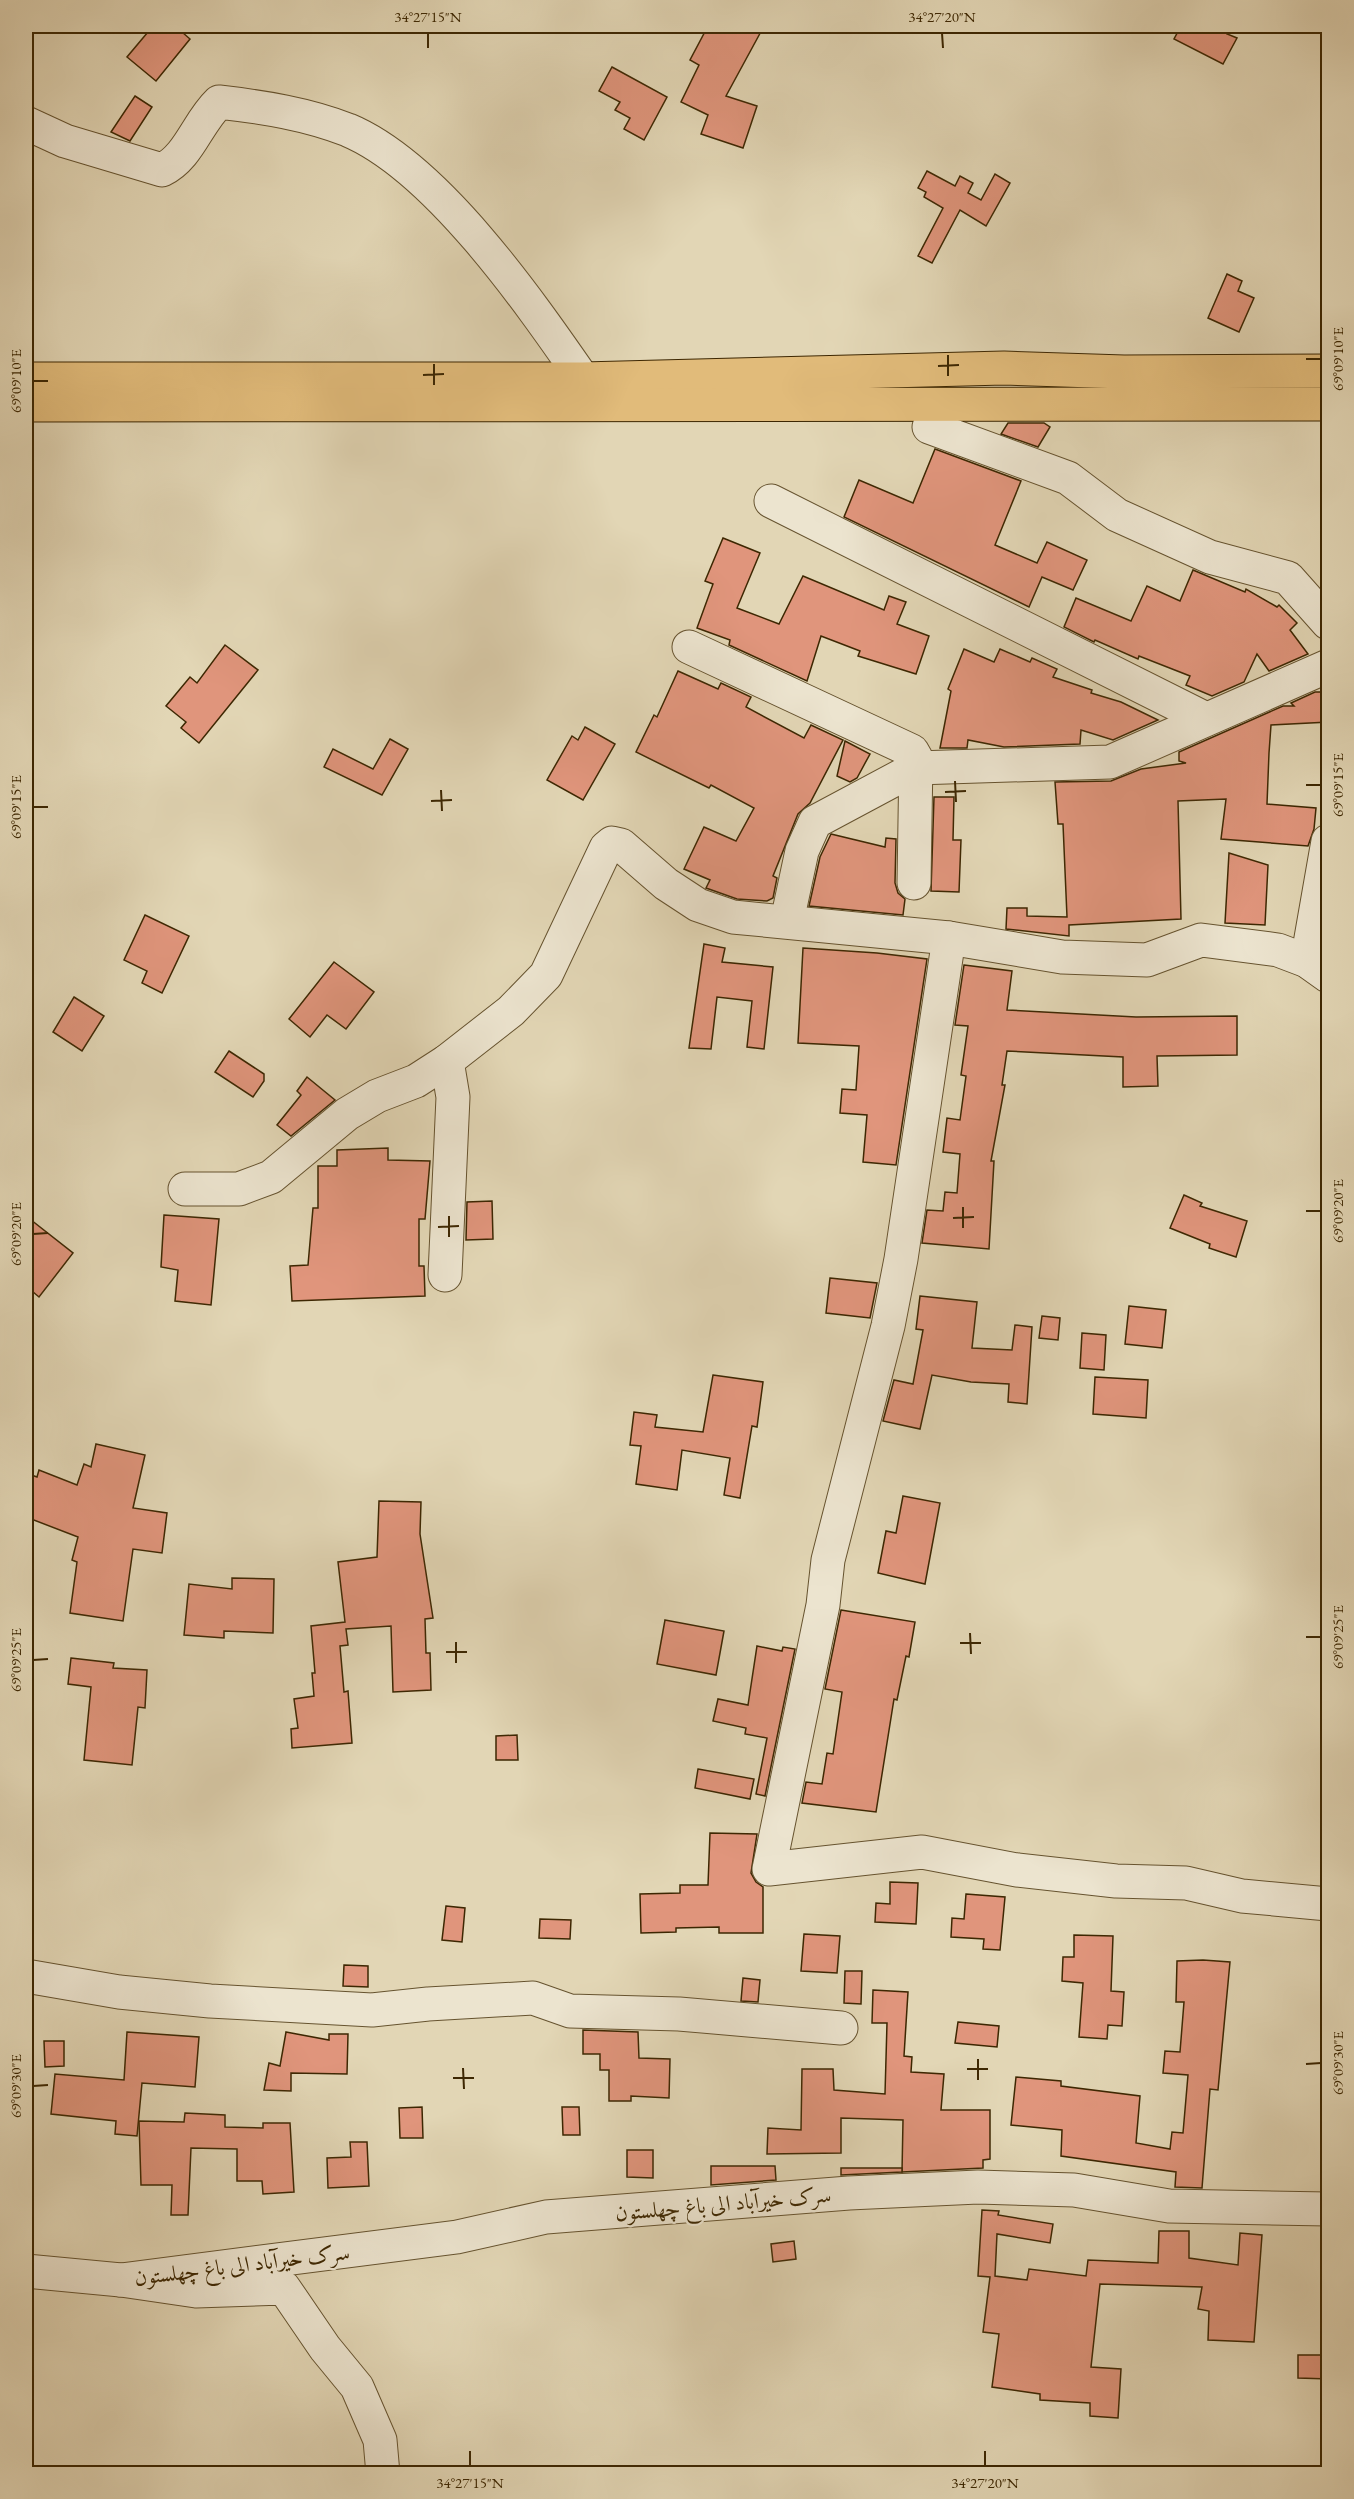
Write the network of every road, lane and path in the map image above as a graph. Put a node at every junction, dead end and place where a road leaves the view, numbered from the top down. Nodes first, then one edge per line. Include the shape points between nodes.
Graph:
1 (26, 123) edge
2 (1329, 371) edge
3 (26, 379) edge
4 (583, 379) junction
5 (1329, 404) edge
6 (26, 405) edge
7 (929, 427) dead end
8 (771, 501) dead end
9 (1329, 623) edge
10 (689, 647) dead end
11 (1329, 666) edge
12 (1204, 718) junction
13 (916, 768) junction
14 (1329, 841) edge
15 (914, 883) dead end
16 (787, 921) junction
17 (949, 938) junction
18 (1318, 968) edge
19 (447, 1061) junction
20 (185, 1189) dead end
21 (445, 1275) dead end
22 (1329, 1904) edge
23 (26, 1976) edge
24 (841, 2028) dead end
25 (1329, 2209) edge
26 (26, 2271) edge
27 (121, 2280) junction
28 (383, 2474) edge

1 - 4 street via 65,141 162,170 176,163 219,102 275,109 349,130 408,167 458,218 532,306
2 - 4 main road via 1004,368
3 - 4 main road
5 - 6 main road
7 - 9 street via 1068,478 1117,515 1210,557 1288,578
8 - 12 street
10 - 13 street via 907,748 916,758
11 - 12 street
12 - 13 street via 1110,762
13 - 15 street
13 - 16 street via 815,822 802,851
14 - 18 street
16 - 17 street
16 - 19 street via 733,917 699,906 621,845 612,843 606,848 546,975 512,1011
17 - 18 street via 1062,957 1147,960 1201,940 1278,950
17 - 22 street via 901,1259 888,1326 828,1560 823,1605 769,1869 922,1852 1017,1870 1116,1881 1186,1883 1242,1896
19 - 20 street via 416,1081 377,1096 347,1114 271,1177 239,1189
19 - 21 street via 453,1097
23 - 24 street via 119,1992 210,2001 372,2010 533,1998 570,2011 679,2014
25 - 27 street, سرک خیرآباد الی باغ چهلستون via 1169,2206 1074,2190 978,2187 849,2193 546,2217 457,2237
26 - 27 street, سرک خیرآباد الی باغ چهلستون
27 - 28 street, سرک خیرآباد الی باغ چهلستون via 196,2291 284,2288 357,2387 380,2440

